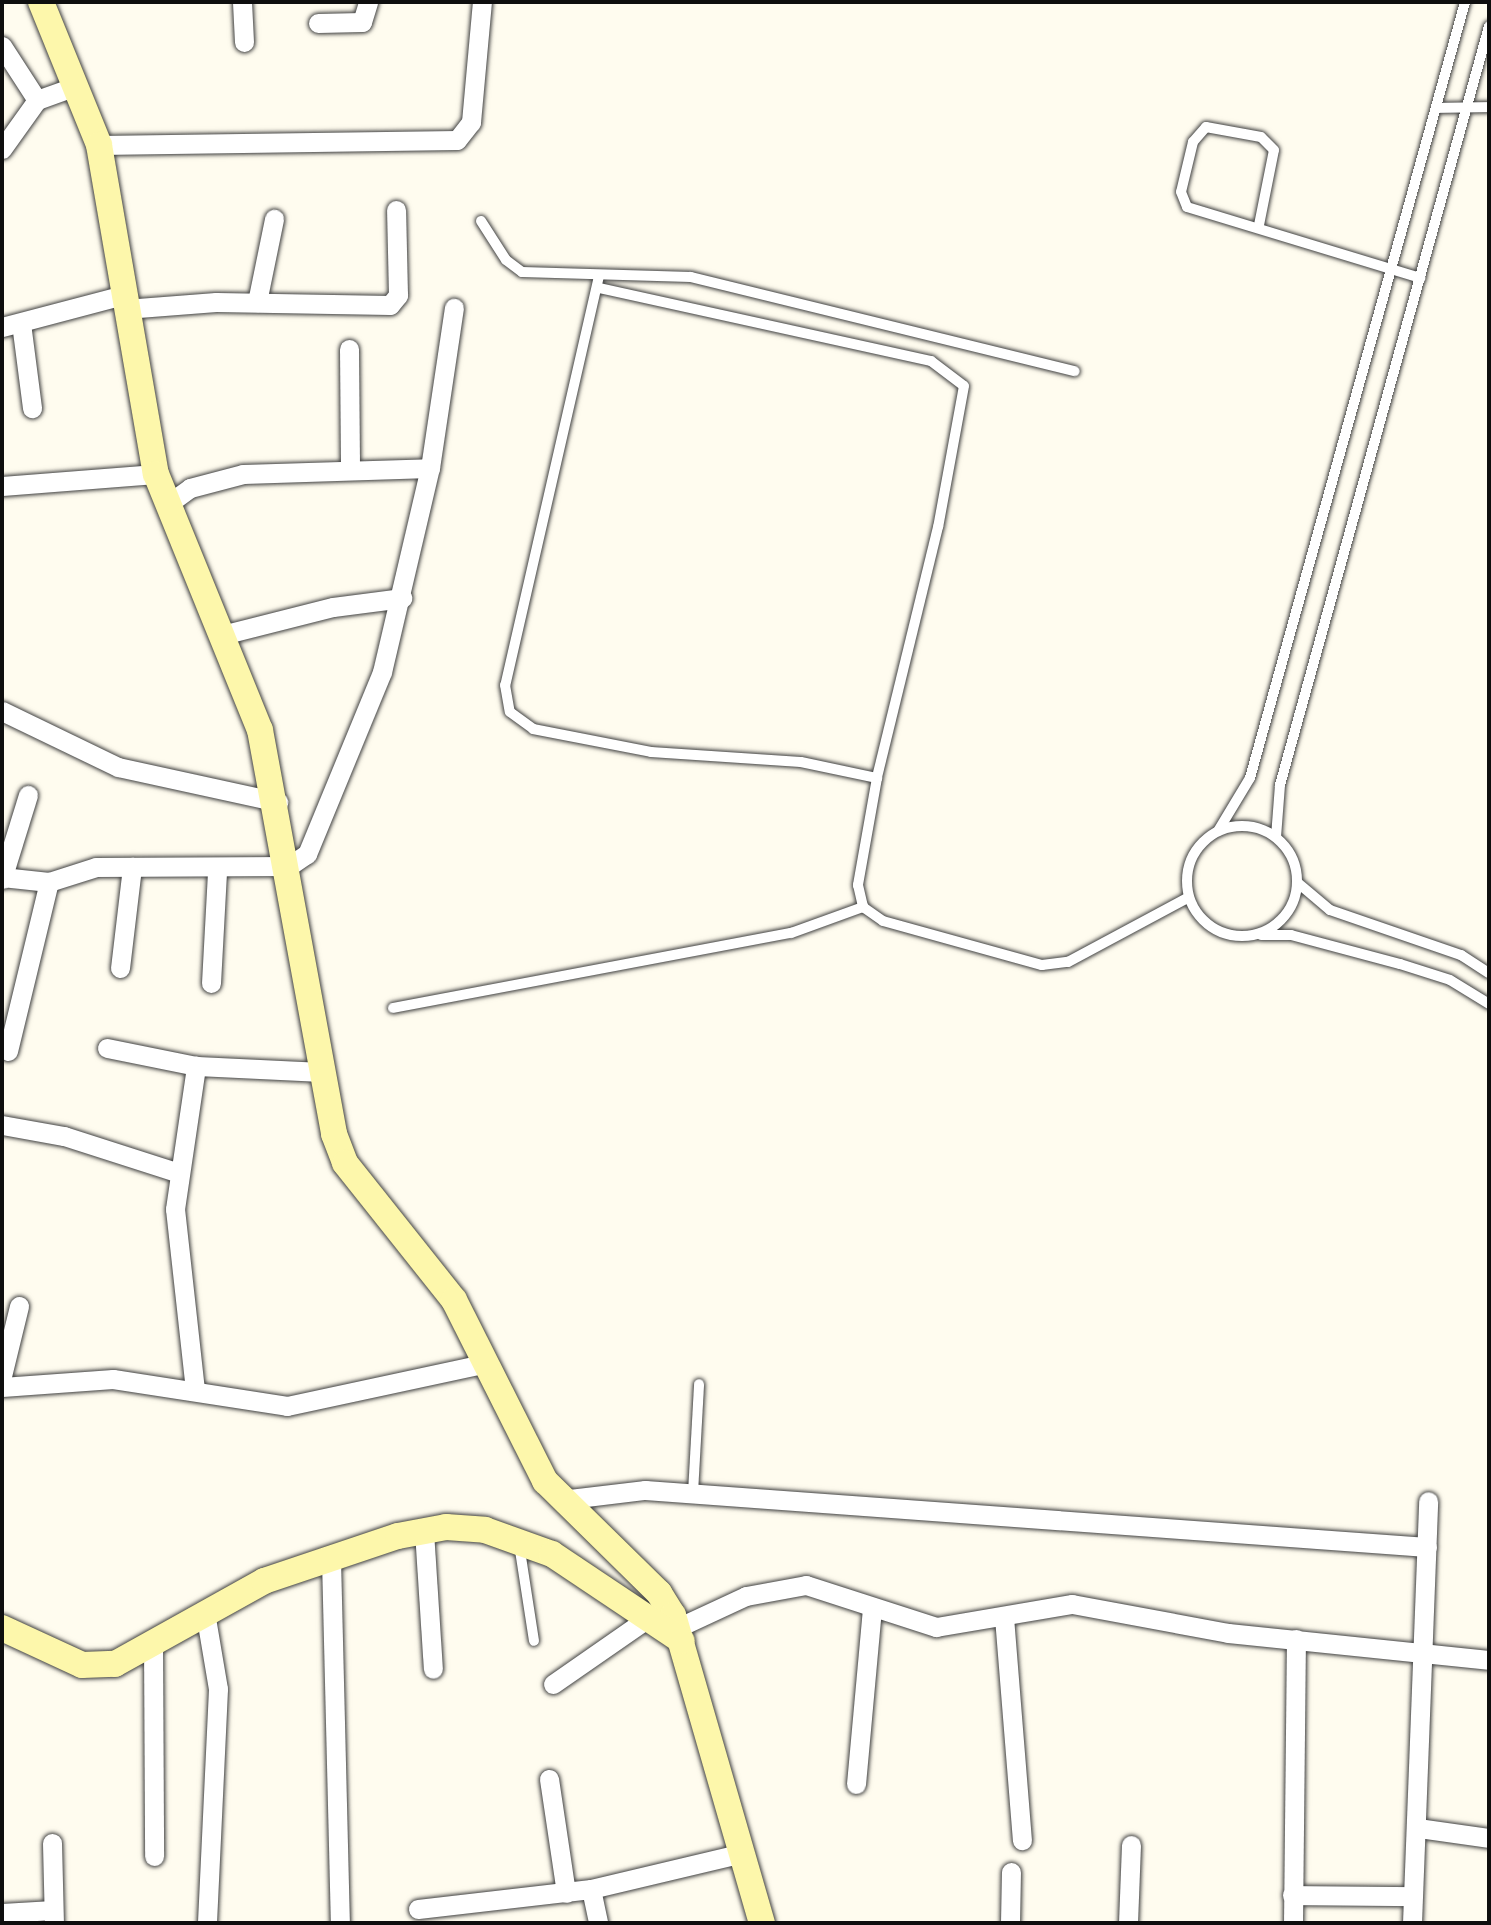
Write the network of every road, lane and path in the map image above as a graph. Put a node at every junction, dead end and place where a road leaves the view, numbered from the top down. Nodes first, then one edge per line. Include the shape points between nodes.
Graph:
1 (41, 2) edge
2 (242, 2) edge
3 (368, 2) edge
4 (482, 2) edge
5 (1465, 2) edge
6 (318, 23) dead end
7 (1489, 26) edge
8 (244, 43) dead end
9 (2, 46) edge
10 (76, 86) junction
11 (37, 100) junction
12 (1467, 107) junction
13 (1489, 107) edge
14 (1436, 108) junction
15 (99, 145) junction
16 (2, 149) edge
17 (396, 210) dead end
18 (274, 219) dead end
19 (481, 221) dead end
20 (1259, 225) junction
21 (1391, 267) junction
22 (599, 276) junction
23 (1420, 278) junction
24 (598, 288) junction
25 (124, 302) junction
26 (257, 302) junction
27 (454, 308) dead end
28 (11, 325) edge
29 (349, 349) dead end
30 (1075, 371) dead end
31 (32, 408) dead end
32 (430, 467) junction
33 (350, 468) junction
34 (156, 474) junction
35 (2, 486) edge
36 (168, 504) junction
37 (402, 598) junction
38 (226, 634) junction
39 (2, 710) edge
40 (877, 778) junction
41 (27, 795) dead end
42 (278, 802) junction
43 (1218, 831) junction
44 (1276, 837) junction
45 (289, 866) junction
46 (132, 867) junction
47 (217, 871) junction
48 (2, 878) edge
49 (50, 882) junction
50 (1298, 883) junction
51 (1189, 897) junction
52 (863, 907) junction
53 (1255, 935) junction
54 (120, 968) dead end
55 (1489, 973) edge
56 (211, 983) dead end
57 (1489, 1004) edge
58 (393, 1008) dead end
59 (107, 1048) dead end
60 (8, 1051) dead end
61 (196, 1066) junction
62 (323, 1072) junction
63 (2, 1125) edge
64 (179, 1173) junction
65 (19, 1306) dead end
66 (488, 1363) junction
67 (2, 1376) edge
68 (699, 1384) dead end
69 (2, 1388) edge
70 (195, 1390) junction
71 (693, 1493) junction
72 (561, 1500) junction
73 (1428, 1501) dead end
74 (424, 1531) junction
75 (519, 1540) junction
76 (1427, 1547) junction
77 (331, 1559) junction
78 (872, 1608) junction
79 (205, 1612) junction
80 (1004, 1617) junction
81 (645, 1620) junction
82 (2, 1628) edge
83 (680, 1635) junction
84 (1296, 1639) junction
85 (153, 1641) junction
86 (534, 1641) dead end
87 (1426, 1655) junction
88 (1489, 1660) edge
89 (433, 1669) dead end
90 (553, 1684) dead end
91 (549, 1779) dead end
92 (856, 1784) dead end
93 (1418, 1828) junction
94 (1489, 1838) edge
95 (1022, 1840) dead end
96 (52, 1843) dead end
97 (1131, 1845) dead end
98 (743, 1853) junction
99 (154, 1856) dead end
100 (1011, 1872) dead end
101 (591, 1889) junction
102 (566, 1894) junction
103 (1292, 1895) junction
104 (1412, 1896) junction
105 (418, 1909) dead end
106 (2, 1913) edge
107 (54, 1917) edge
108 (207, 1923) edge
109 (340, 1923) edge
110 (598, 1923) edge
111 (762, 1923) edge
112 (1010, 1923) edge
113 (1128, 1923) edge
114 (1293, 1923) edge
115 (1412, 1923) edge

1 - 10 street
2 - 8 street
3 - 6 street via 362,22
4 - 15 street via 471,122 457,140
5 - 14 lane
7 - 12 lane
9 - 11 street
10 - 11 street
10 - 15 street
11 - 16 street
12 - 13 lane
12 - 14 lane
12 - 23 lane
14 - 21 lane
15 - 25 street
17 - 26 street via 395,303
18 - 26 street
19 - 22 lane via 506,260 522,272
20 - 20 lane via 1194,211 1181,200 1193,142 1206,127 1261,137 1274,150
20 - 21 lane
21 - 23 lane
21 - 43 lane via 1250,778
22 - 24 lane
22 - 30 lane via 691,277
23 - 44 lane via 1280,785
24 - 40 lane via 931,361 964,386 944,500
24 - 40 lane via 505,685 510,712 533,729 651,752 801,762
25 - 26 street
25 - 28 street
25 - 34 street
27 - 32 street
28 - 31 street
29 - 33 street
32 - 33 street
32 - 37 street
33 - 36 street via 214,478
34 - 35 street
34 - 36 street
36 - 38 street
37 - 38 street via 333,607
37 - 45 street via 356,749 313,845
38 - 42 street
39 - 42 street via 118,767
40 - 52 lane via 858,885
41 - 48 street
42 - 45 street
43 - 44 lane via 1237,825
43 - 51 lane via 1189,864
44 - 50 lane via 1296,866
45 - 47 street
45 - 62 street
46 - 47 street
46 - 49 street via 96,867
46 - 54 street
47 - 56 street
48 - 49 street
49 - 60 street
50 - 53 lane via 1285,918
50 - 55 lane via 1330,910 1461,955
51 - 52 lane via 1068,962 1042,965 883,921
51 - 53 lane via 1211,927
52 - 58 lane via 791,933
53 - 57 lane via 1291,935 1400,964 1450,979
59 - 61 street
61 - 62 street
61 - 64 street
62 - 66 street via 345,1163 425,1257
63 - 64 street via 64,1136
64 - 70 street via 177,1251
65 - 67 street
66 - 70 street via 323,1404 287,1406
66 - 72 street via 526,1448
68 - 71 lane
69 - 70 street via 113,1379
71 - 72 street via 614,1490
71 - 76 street
72 - 83 street via 659,1592
73 - 76 street
74 - 75 street via 485,1530
74 - 77 street
74 - 89 street
75 - 81 street via 590,1576
75 - 86 lane
76 - 87 street
77 - 79 street via 264,1580
77 - 109 street
78 - 80 street via 936,1627
78 - 83 street via 806,1585 779,1586
78 - 92 street
79 - 85 street
79 - 108 street via 218,1689
80 - 84 street via 1072,1604 1185,1628
80 - 95 street
81 - 83 street
81 - 90 street
82 - 85 street via 98,1667
83 - 98 street
84 - 87 street
84 - 103 street
85 - 99 street
87 - 88 street
87 - 93 street
91 - 102 street
93 - 94 street
93 - 104 street
96 - 107 street
97 - 113 street
98 - 101 street
98 - 111 street
100 - 112 street
101 - 102 street
101 - 110 street
102 - 105 street
103 - 104 street
103 - 114 street
104 - 115 street
106 - 107 street

